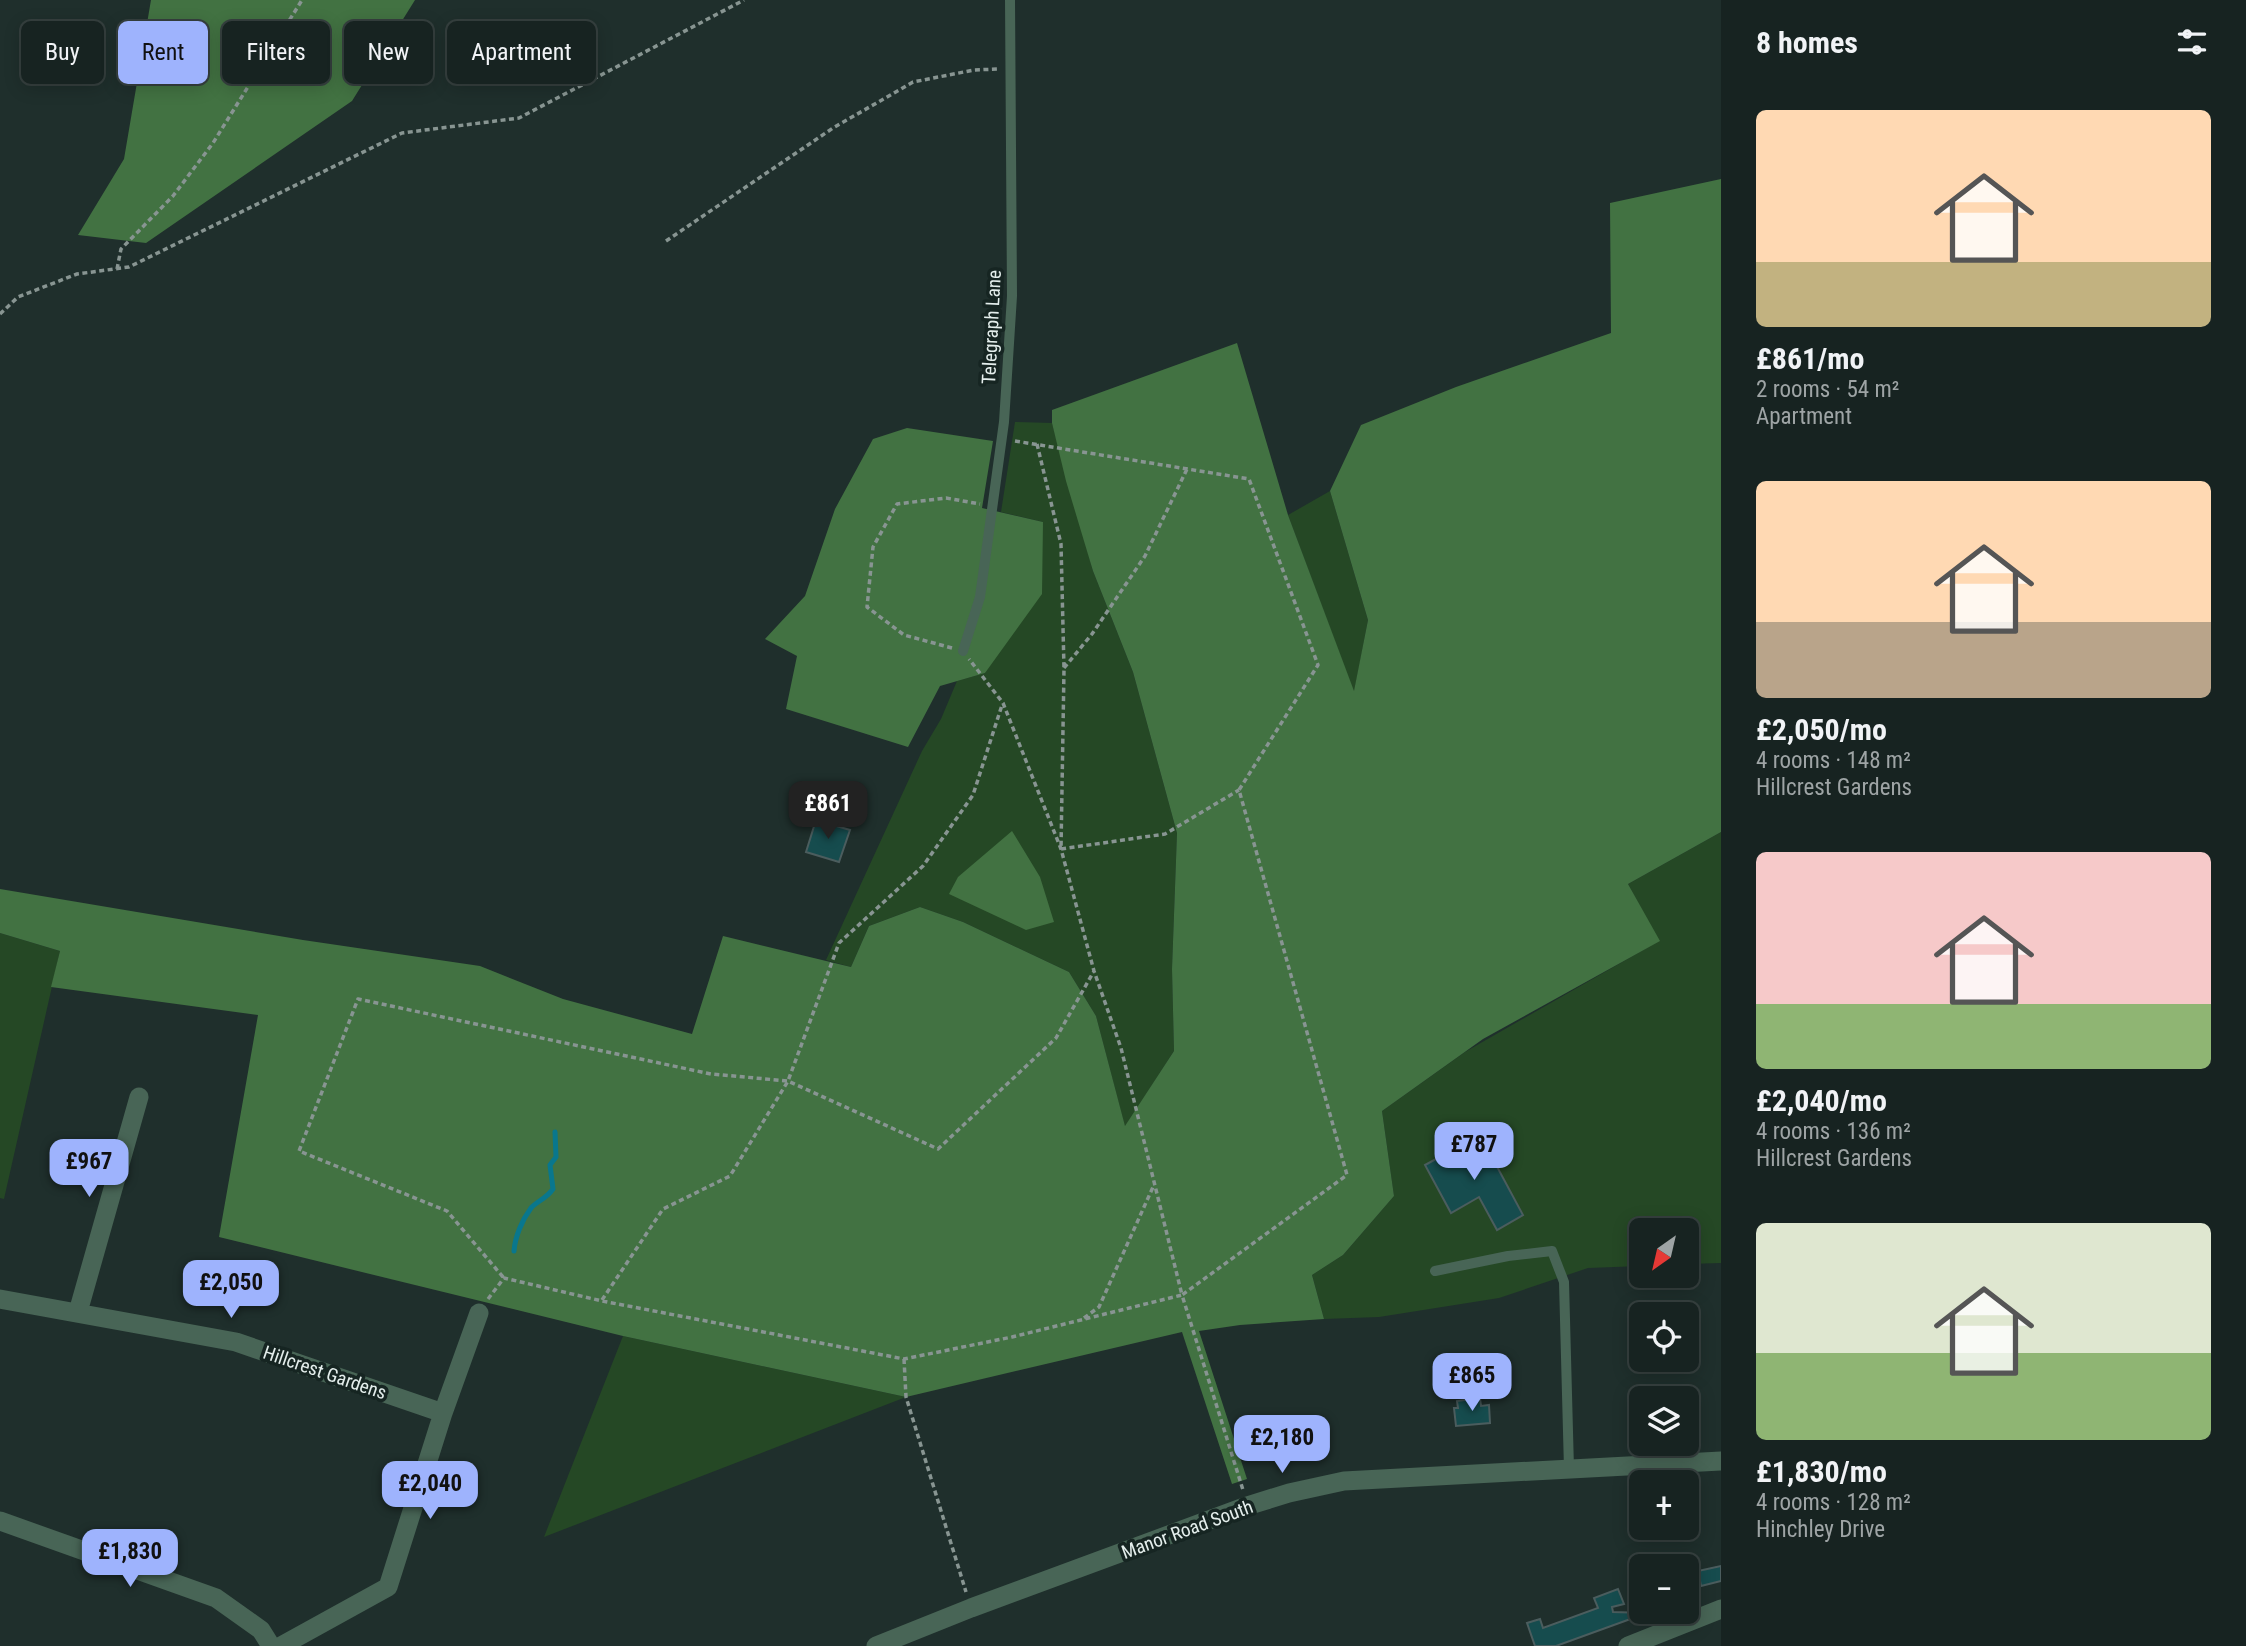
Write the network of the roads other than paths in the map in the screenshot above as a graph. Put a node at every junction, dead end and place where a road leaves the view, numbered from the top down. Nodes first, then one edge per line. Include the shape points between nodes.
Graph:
1 (1010, 0) edge
2 (963, 651) road end
3 (139, 1097) dead end
4 (1435, 1271) dead end
5 (0, 1298) edge
6 (78, 1312) junction
7 (478, 1312) road end
8 (443, 1413) junction
9 (1721, 1461) edge
10 (1569, 1469) junction
11 (0, 1521) edge
12 (1721, 1609) edge
13 (271, 1646) edge
14 (281, 1646) edge
15 (876, 1646) edge
16 (1628, 1646) edge

1 - 2 lane, Telegraph Lane via 1012,296 1002,439 980,597
3 - 6 street
4 - 10 lane via 1552,1251 1564,1282
5 - 6 street, Hillcrest Gardens
6 - 8 street, Hillcrest Gardens via 236,1342
7 - 8 street
8 - 14 street via 388,1587
9 - 10 street, Manor Road South
10 - 15 street, Manor Road South via 1344,1481 1289,1493
11 - 13 street via 216,1598 261,1630
12 - 16 street

